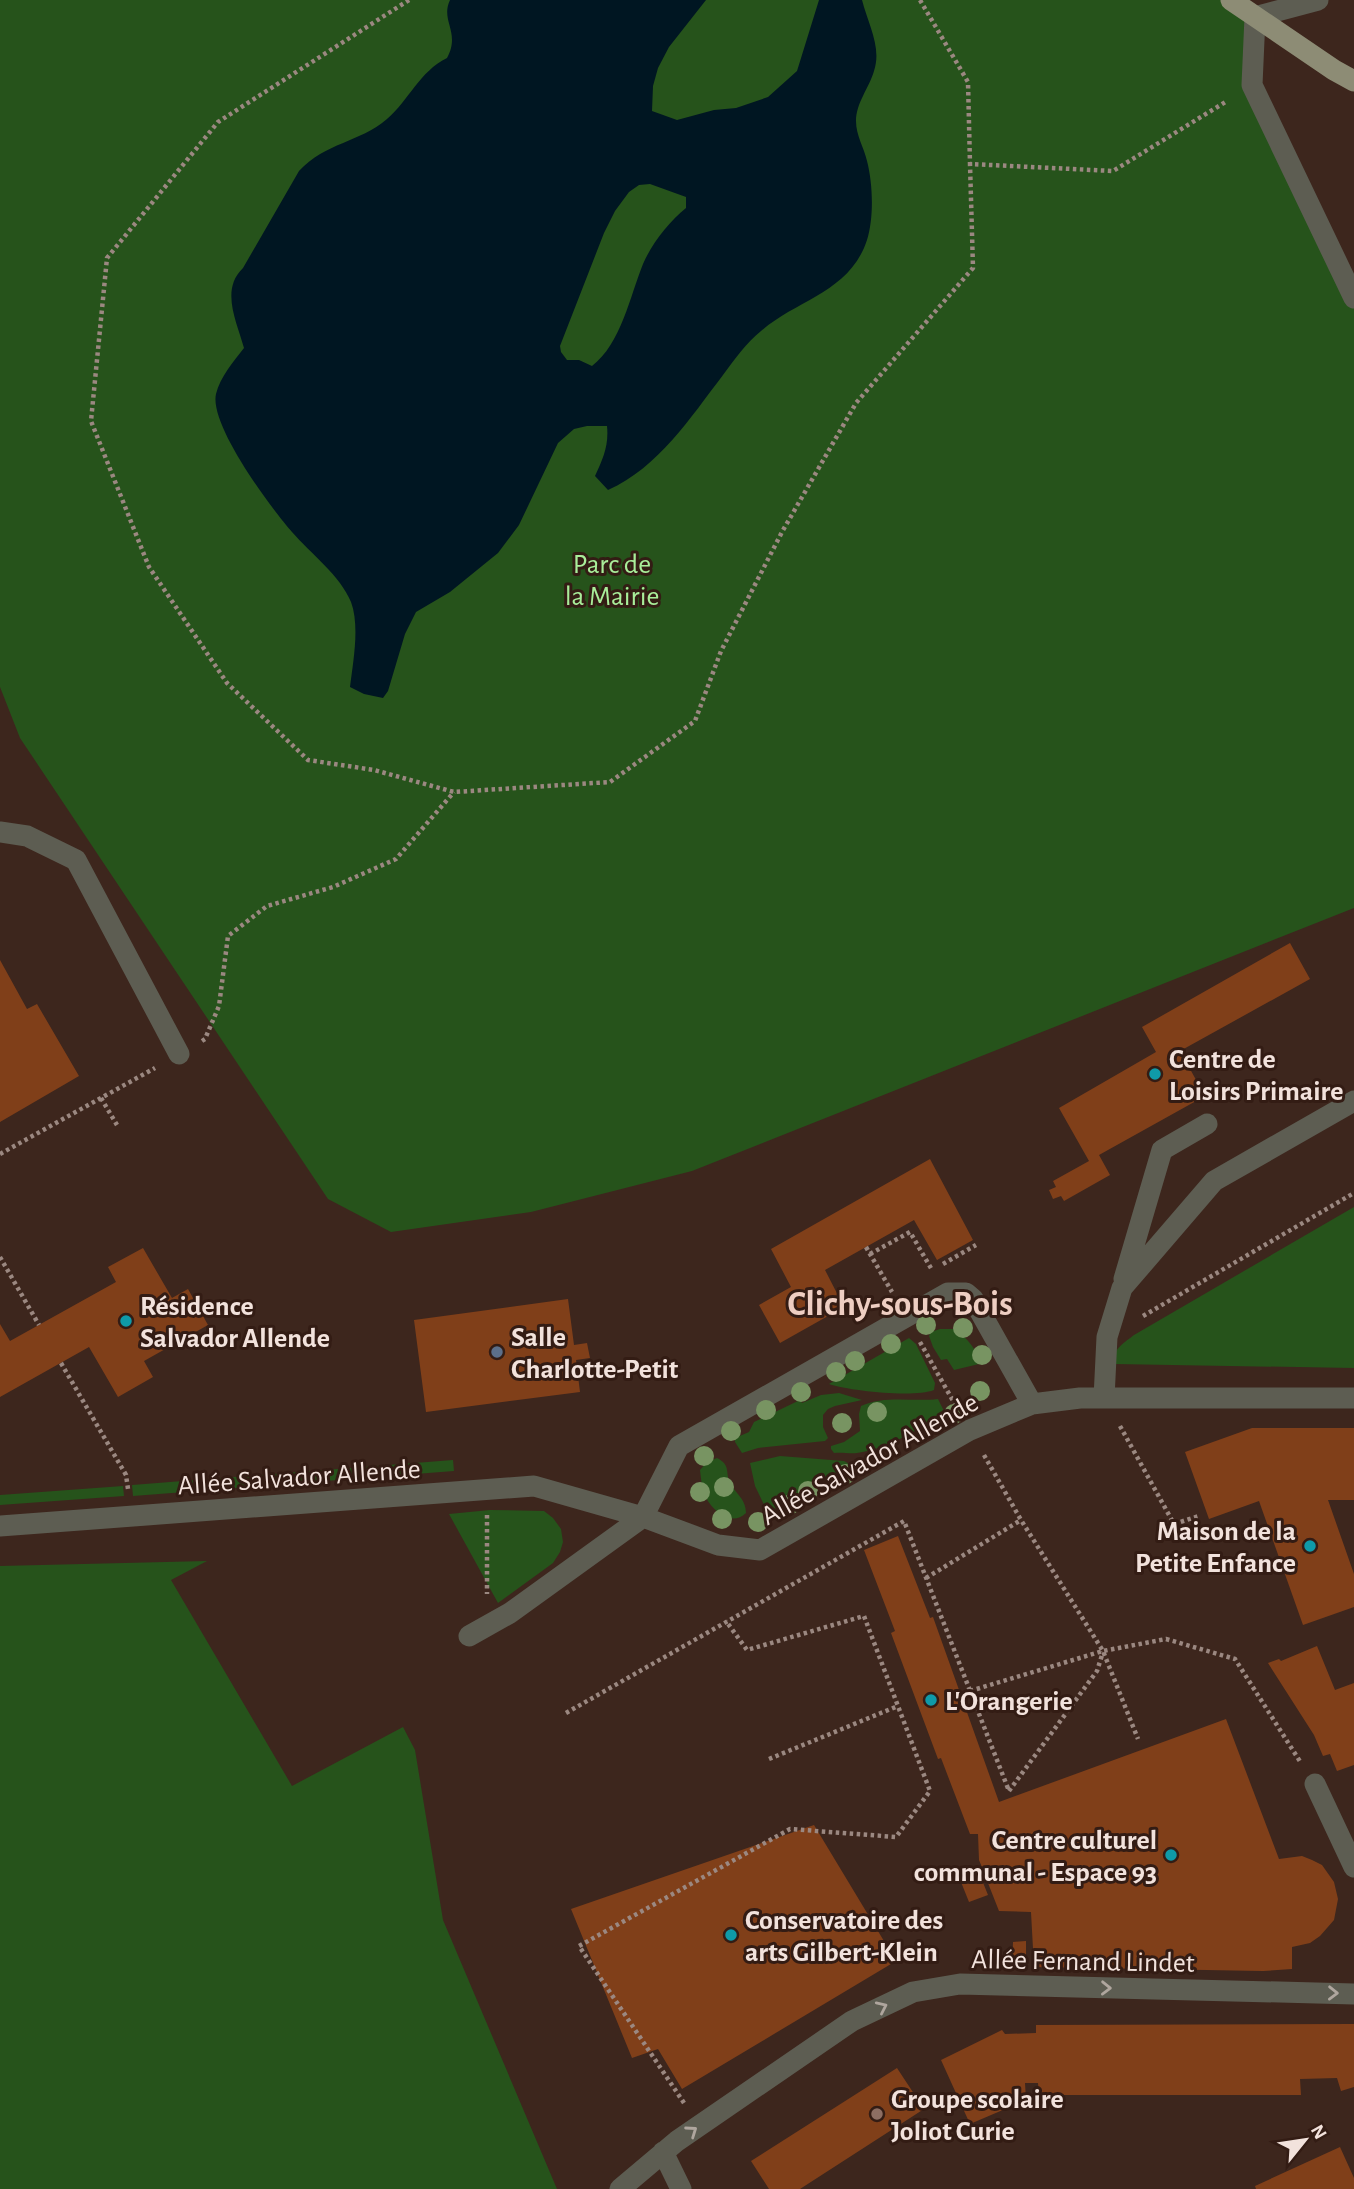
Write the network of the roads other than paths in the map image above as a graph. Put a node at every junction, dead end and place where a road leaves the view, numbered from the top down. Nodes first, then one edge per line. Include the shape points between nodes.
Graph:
1 (1231, 0) edge
2 (1318, 0) edge
3 (1255, 18) junction
4 (1354, 81) edge
5 (1354, 298) edge
6 (0, 832) edge
7 (179, 1054) road end
8 (1354, 1101) edge
9 (1207, 1124) dead end
10 (1122, 1288) junction
11 (1104, 1398) junction
12 (1354, 1398) edge
13 (1032, 1404) junction
14 (643, 1517) junction
15 (0, 1526) edge
16 (469, 1636) dead end
17 (1315, 1784) road end
18 (1354, 1867) edge
19 (1354, 1994) edge
20 (663, 2152) junction
21 (620, 2189) edge
22 (681, 2189) edge

1 - 3 main road
2 - 3 street
3 - 4 main road
3 - 5 street via 1252,85
6 - 7 street via 27,836 76,860
8 - 10 street via 1214,1181
9 - 10 street via 1162,1150
10 - 11 street via 1107,1337
11 - 12 street, Allée Salvador Allende
11 - 13 street, Allée Salvador Allende
13 - 14 street, Allée Salvador Allende via 970,1430 760,1550 718,1545
13 - 14 street via 977,1306 966,1293 948,1293 679,1446
14 - 15 street, Allée Salvador Allende via 534,1486
14 - 16 street via 506,1616
17 - 18 street
20 -> 19 street, Allée Fernand Lindet via 852,2021 913,1992 960,1984
20 - 21 street, Allée Fernand Lindet
20 - 22 street

